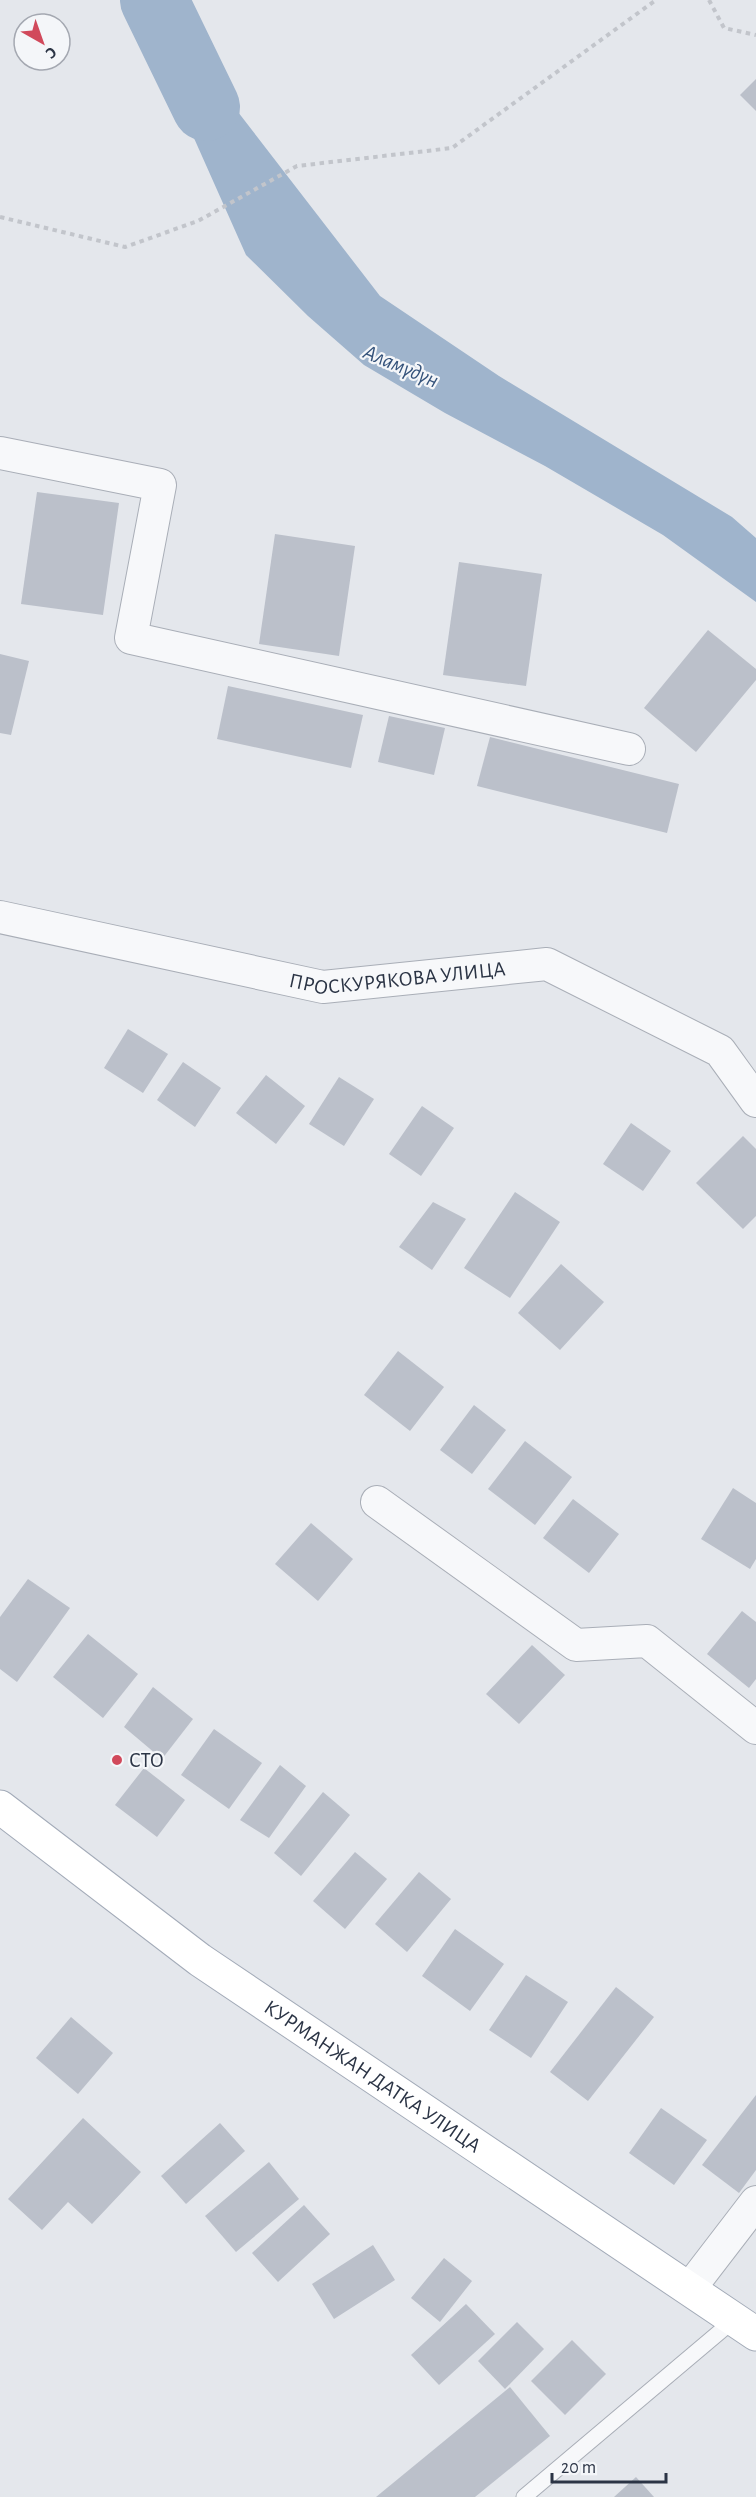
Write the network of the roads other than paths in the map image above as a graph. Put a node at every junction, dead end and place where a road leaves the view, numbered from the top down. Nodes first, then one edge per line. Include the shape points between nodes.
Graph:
1 (0, 453) edge
2 (628, 749) dead end
3 (0, 917) edge
4 (756, 1101) edge
5 (377, 1502) dead end
6 (756, 1728) edge
7 (0, 1806) edge
8 (756, 2202) edge
9 (690, 2288) junction
10 (746, 2326) edge
11 (524, 2497) edge

1 - 2 street via 160,485 131,638
3 - 4 street, ПРОСКУРЯКОВА УЛИЦА via 323,987 547,964 720,1051
5 - 6 street via 576,1645 646,1641
7 - 9 main road, КУРМАНЖАН ДАТКА УЛИЦА via 200,1960
8 - 9 street
9 - 10 main road, КУРМАНЖАН ДАТКА УЛИЦА
10 - 11 lane

